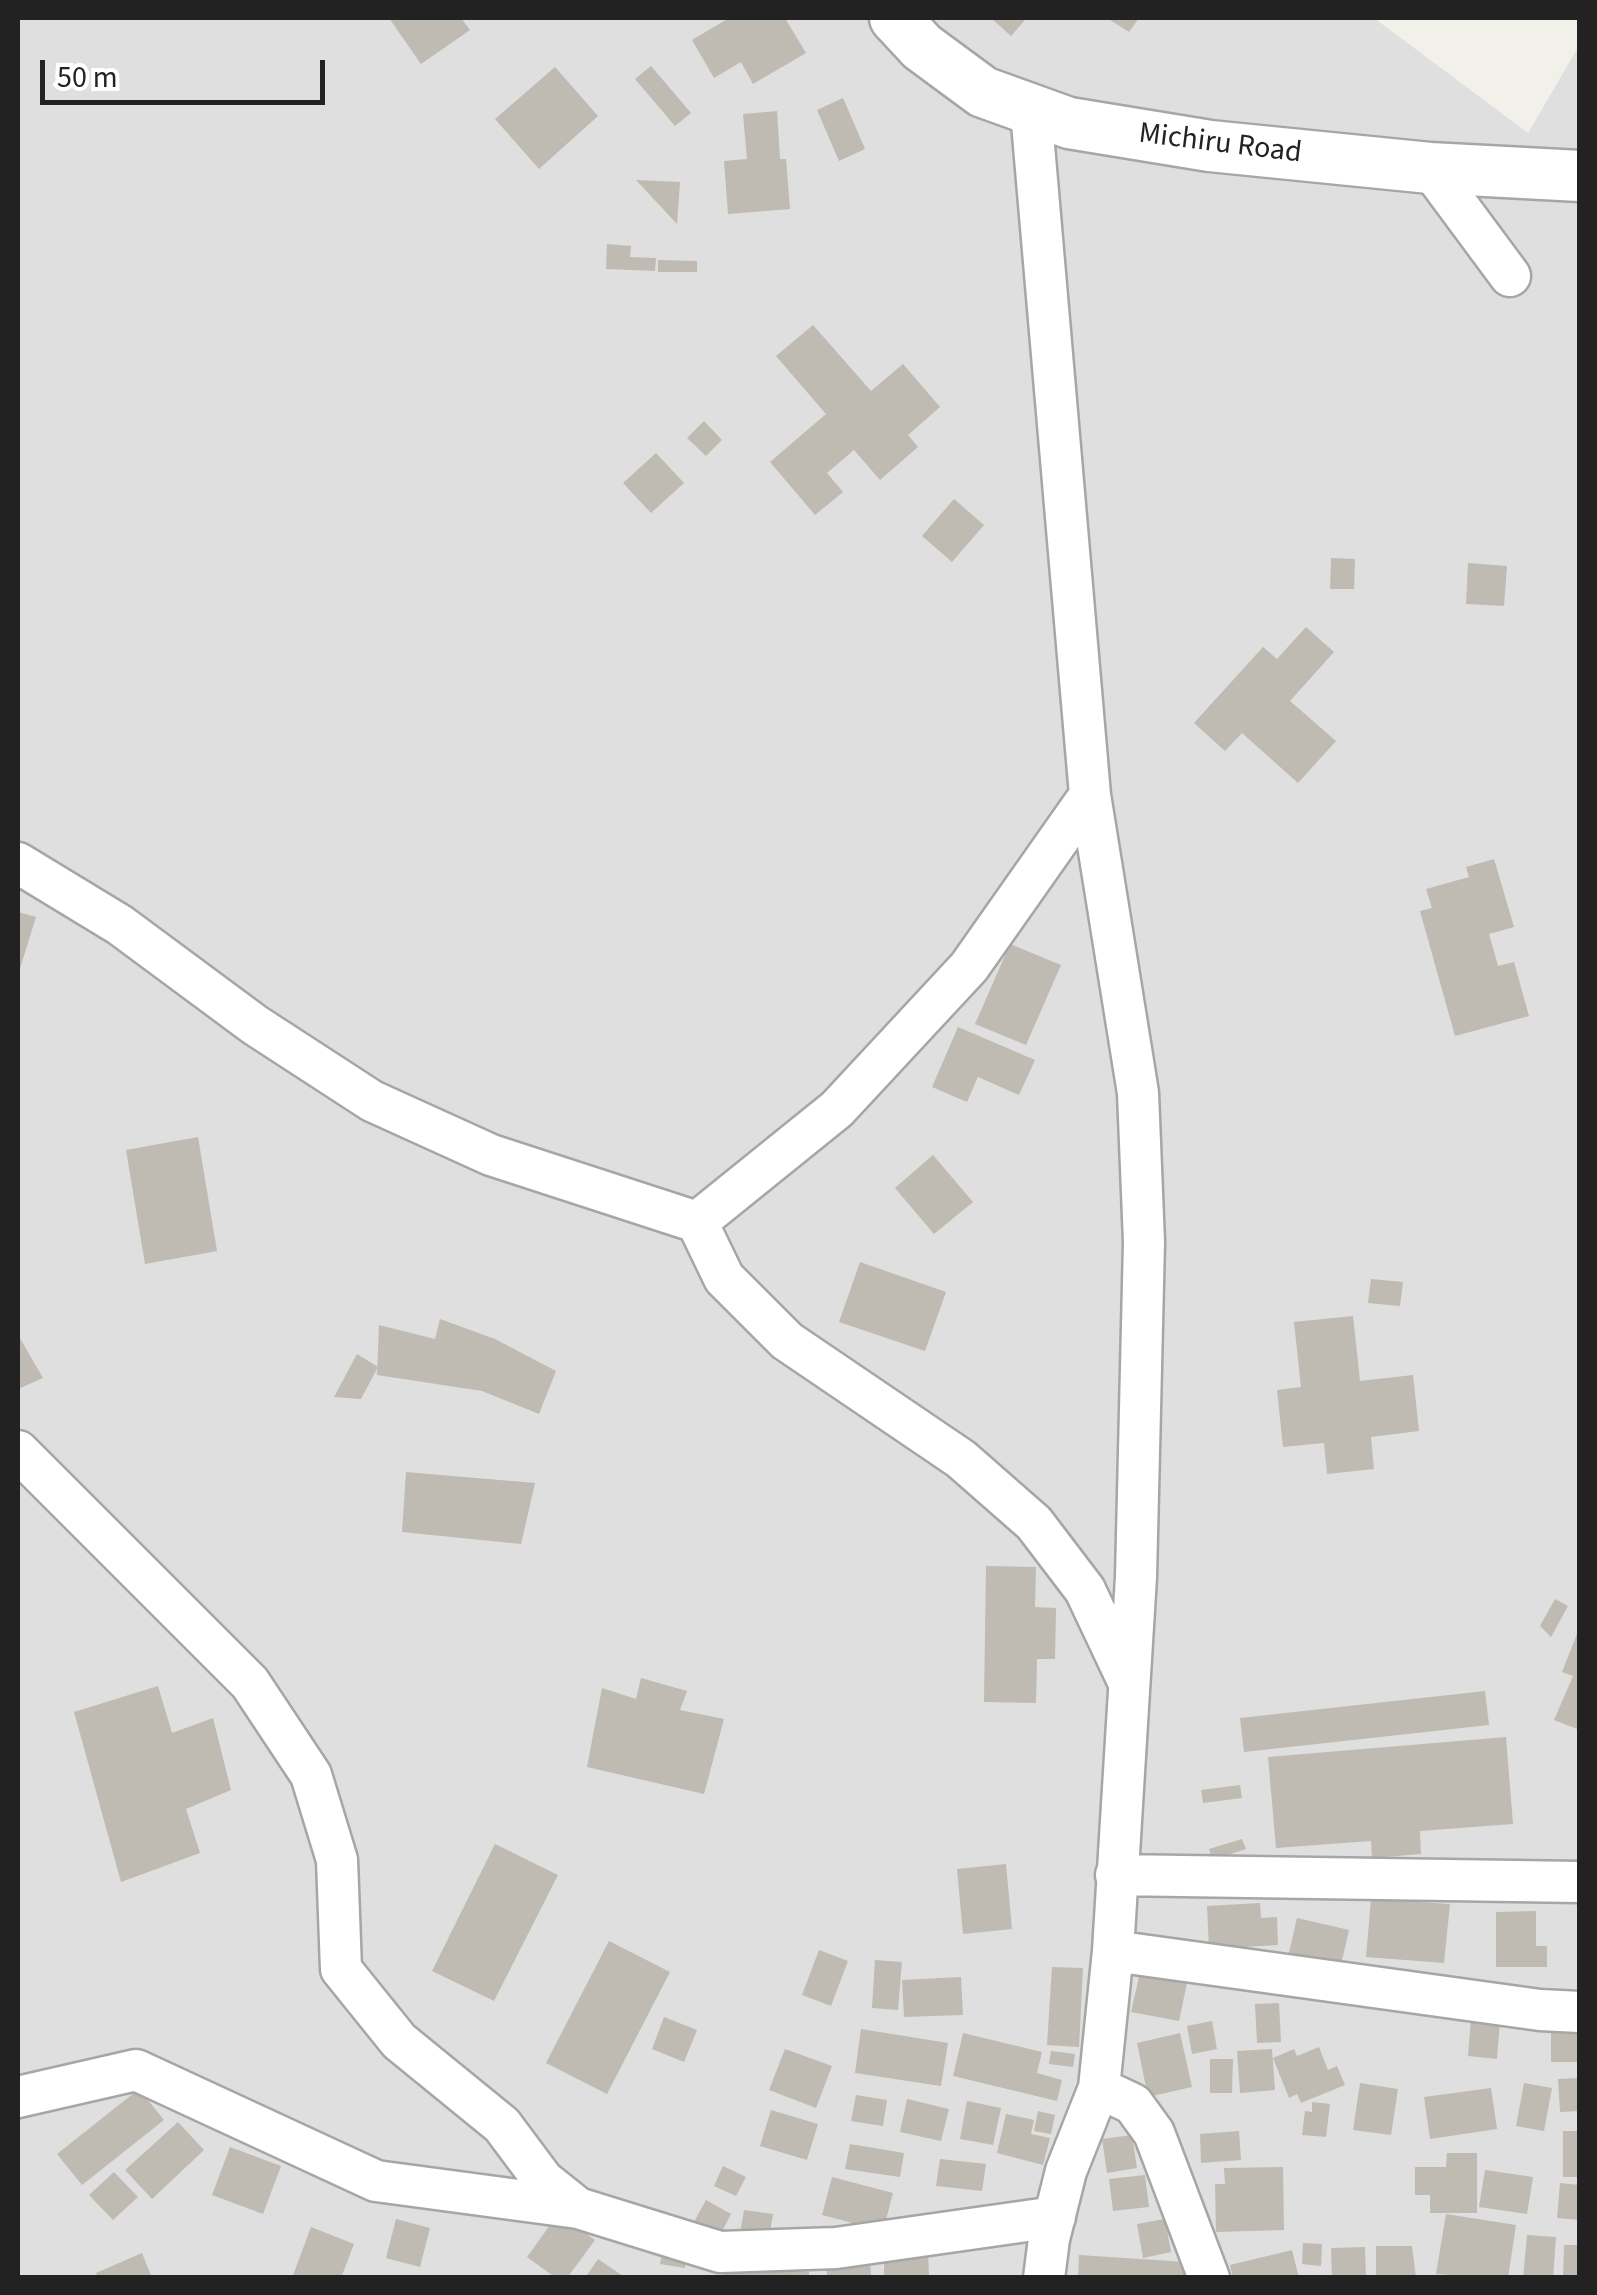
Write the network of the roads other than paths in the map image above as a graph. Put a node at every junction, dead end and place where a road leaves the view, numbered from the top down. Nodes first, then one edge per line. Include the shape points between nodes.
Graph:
1 (895, 18) edge
2 (1031, 110) junction
3 (1430, 168) junction
4 (1580, 176) edge
5 (1510, 276) dead end
6 (1090, 795) junction
7 (18, 864) edge
8 (697, 1222) junction
9 (18, 1451) edge
10 (1129, 1683) junction
11 (1116, 1875) junction
12 (1580, 1882) edge
13 (1113, 1951) junction
14 (1580, 2012) edge
15 (1099, 2088) junction
16 (18, 2097) edge
17 (578, 2208) junction
18 (1055, 2217) junction
19 (1044, 2278) edge
20 (1209, 2278) edge

1 - 2 street, Michiru Road via 983,92
2 - 3 street, Michiru Road via 1069,123 1210,146
2 - 6 street
3 - 4 street, Michiru Road
3 - 5 street
6 - 8 street via 969,967 837,1109
6 - 10 street via 1138,1094 1142,1374
7 - 8 street via 120,926 372,1101 491,1155
8 - 10 street via 724,1278 786,1341 962,1459 1034,1523 1085,1590
9 - 17 street via 250,1683 311,1775 338,1860 341,1969 398,2040 502,2125 543,2180
10 - 11 street
11 - 12 street
11 - 13 street
13 - 14 street
13 - 15 street
15 - 18 street
15 - 20 street via 1133,2104 1154,2133
16 - 17 street via 136,2070 376,2181
17 - 18 street via 720,2252 836,2248
18 - 19 street

